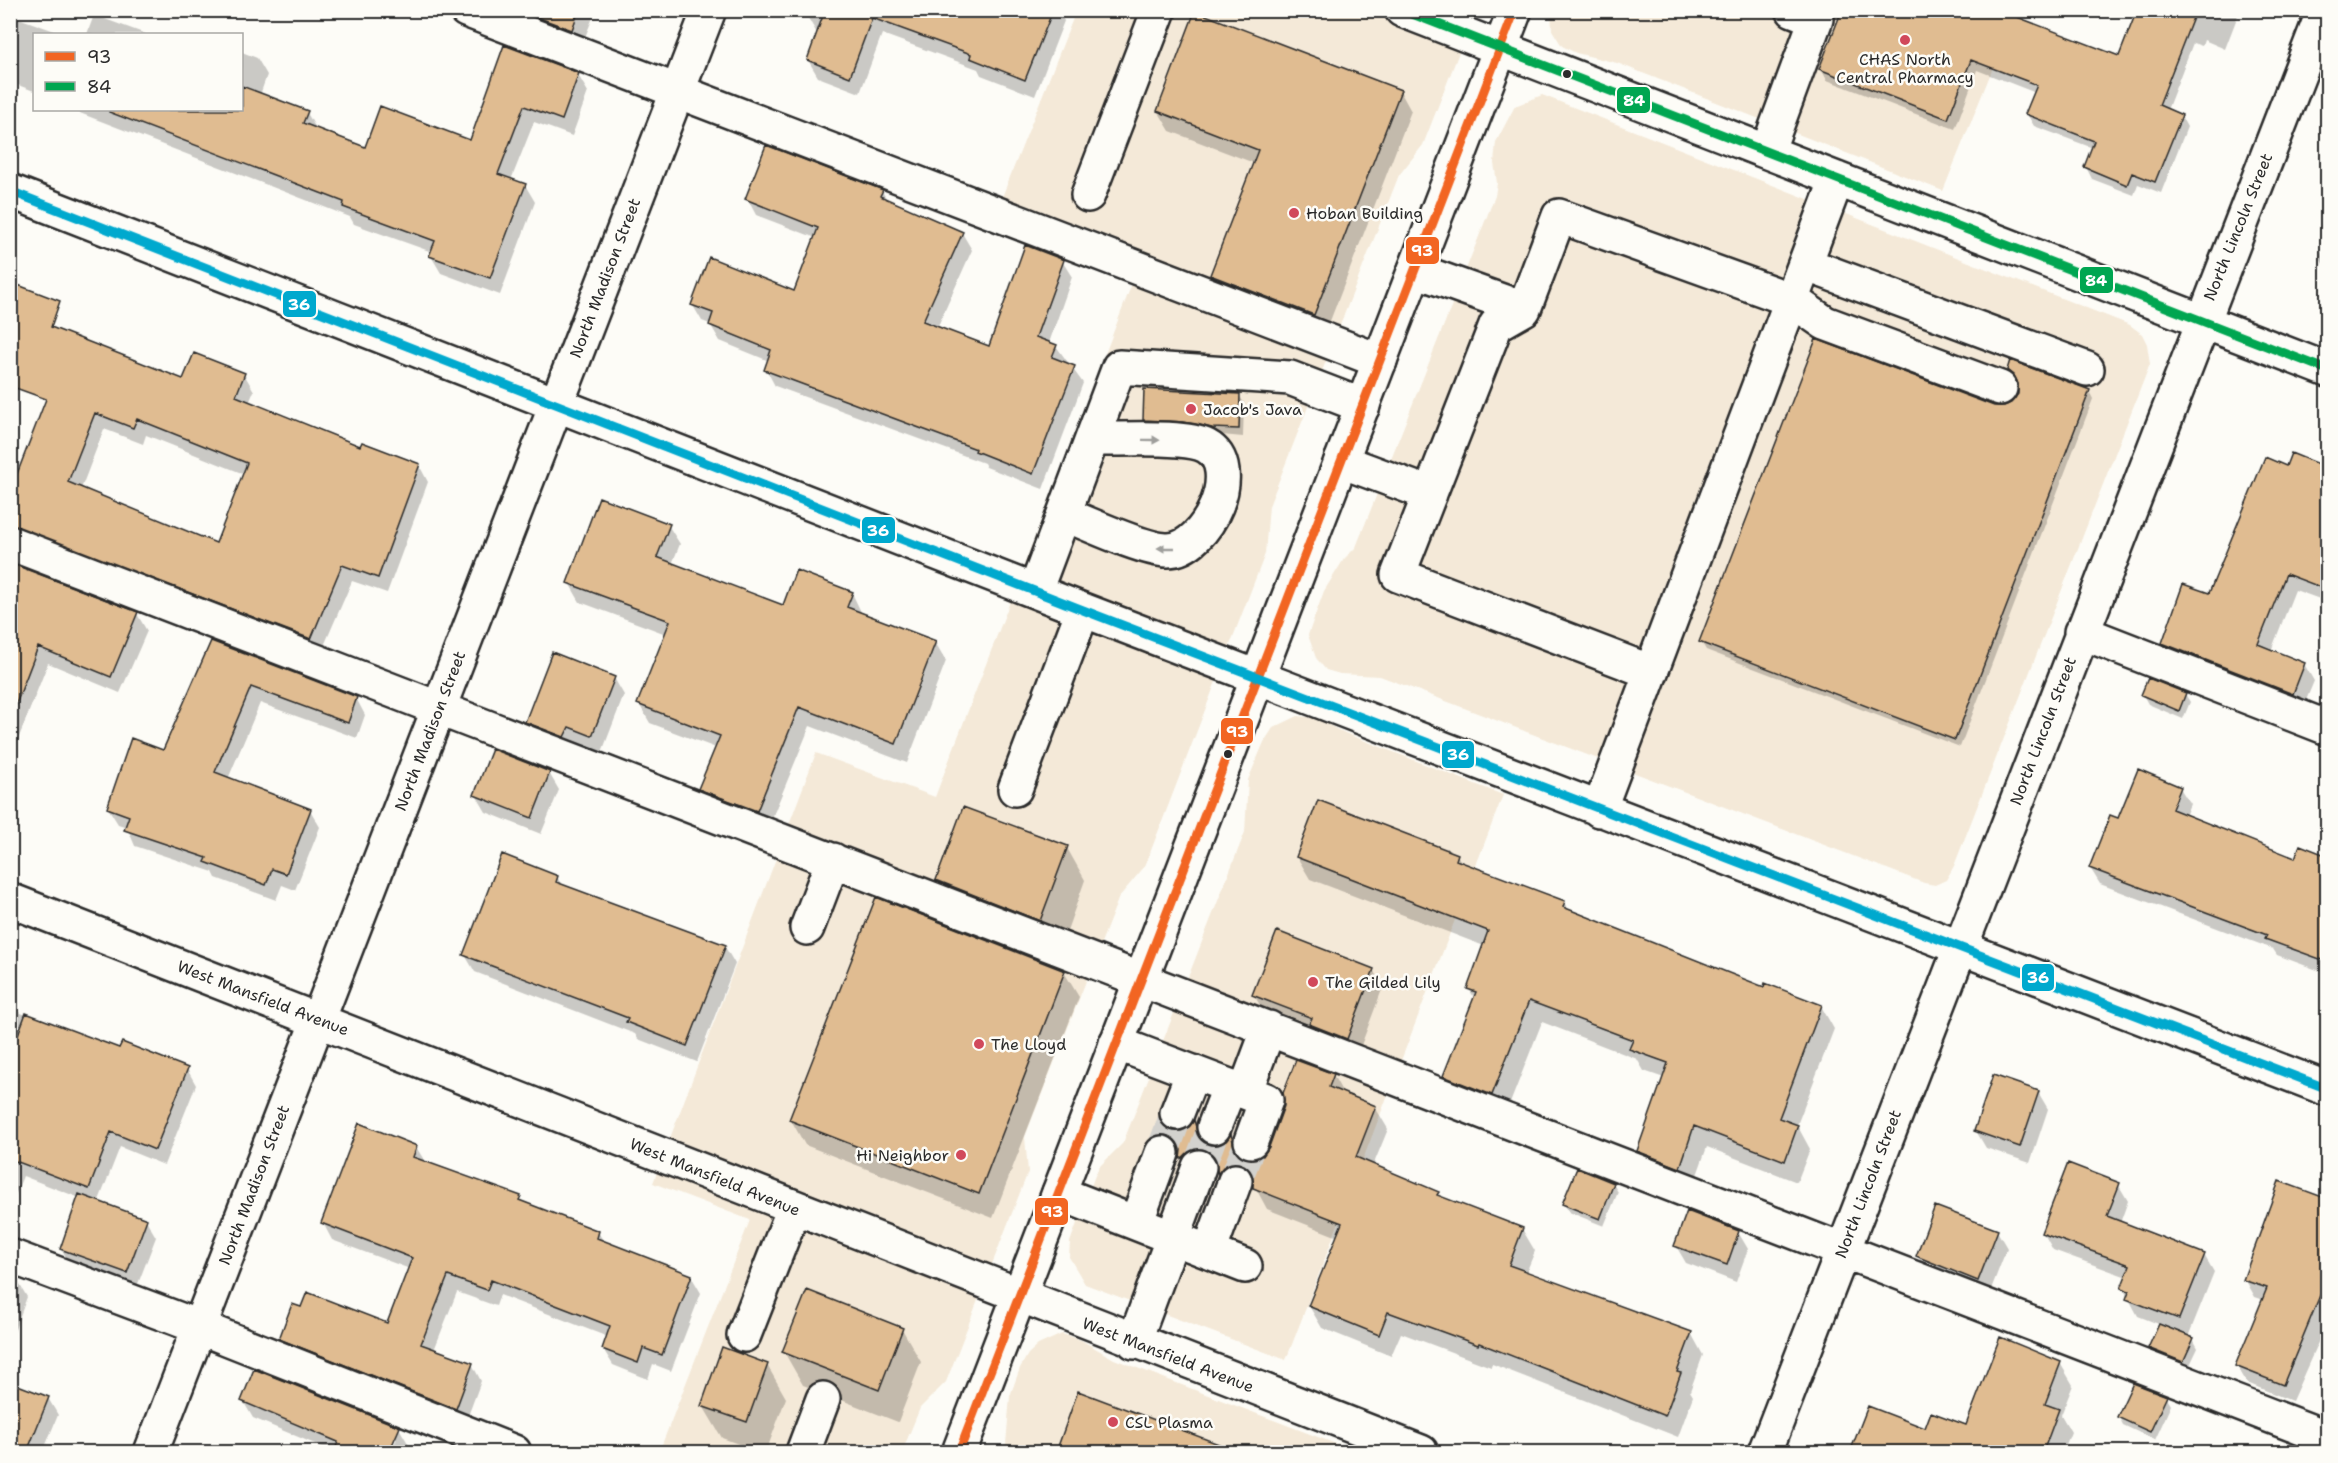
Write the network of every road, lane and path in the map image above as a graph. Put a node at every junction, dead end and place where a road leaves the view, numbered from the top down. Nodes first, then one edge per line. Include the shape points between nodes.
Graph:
1 (466, 10) edge
2 (709, 10) edge
3 (1159, 10) edge
4 (1402, 10) edge
5 (1515, 10) edge
6 (1793, 10) edge
7 (2322, 12) edge
8 (1501, 49) junction
9 (678, 91) junction
10 (1767, 152) junction
11 (1837, 179) junction
12 (10, 191) edge
13 (1088, 195) dead end
14 (1805, 264) junction
15 (1415, 270) junction
16 (1792, 300) junction
17 (1524, 309) junction
18 (2201, 321) junction
19 (1380, 361) junction
20 (2087, 369) dead end
21 (2328, 370) edge
22 (2000, 388) dead end
23 (556, 405) junction
24 (1363, 406) junction
25 (1092, 439) junction
26 (1341, 461) junction
27 (1430, 494) junction
28 (1064, 514) junction
29 (10, 543) edge
30 (1035, 591) junction
31 (1083, 610) junction
32 (2081, 632) junction
33 (1651, 672) junction
34 (1256, 677) junction
35 (439, 708) junction
36 (2328, 728) edge
37 (1015, 789) dead end
38 (1599, 810) junction
39 (833, 860) junction
40 (10, 900) edge
41 (807, 928) dead end
42 (1958, 949) junction
43 (1140, 979) junction
44 (318, 1019) junction
45 (1269, 1028) junction
46 (1116, 1043) junction
47 (1193, 1072) junction
48 (1237, 1089) junction
49 (2328, 1089) edge
50 (1177, 1113) tunnel mouth
51 (1214, 1127) tunnel mouth
52 (1251, 1141) tunnel mouth
53 (1162, 1153) tunnel mouth
54 (1199, 1167) tunnel mouth
55 (1235, 1181) tunnel mouth
56 (1059, 1193) junction
57 (794, 1208) junction
58 (1136, 1223) junction
59 (1173, 1238) junction
60 (1843, 1250) junction
61 (1209, 1252) junction
62 (10, 1256) edge
63 (1245, 1266) dead end
64 (1018, 1297) junction
65 (199, 1327) junction
66 (744, 1335) dead end
67 (1134, 1342) junction
68 (823, 1399) dead end
69 (2328, 1437) edge
70 (151, 1452) edge
71 (514, 1452) edge
72 (803, 1452) edge
73 (959, 1452) edge
74 (1418, 1452) edge
75 (1765, 1452) edge

1 - 9 street
2 - 9 street, North Madison Street
3 - 13 street
4 - 8 street
5 - 8 street
6 - 10 street via 1816,19
7 - 18 street, North Lincoln Street
8 - 10 street
8 - 15 street
9 - 19 street
9 - 23 street, North Madison Street
10 - 11 street
11 - 14 street
11 - 18 street
12 - 23 street
14 - 16 street
14 - 20 street
15 - 17 street
15 - 19 street
16 - 17 street via 1558,216
16 - 22 street via 1825,323
16 - 33 street
17 - 27 street via 1496,325
18 - 21 street
18 - 32 street, North Lincoln Street
19 - 24 street
23 - 30 street
23 - 35 street, North Madison Street
24 - 25 street via 1290,378 1119,367
24 - 26 street
25 - 28 street
25 -> 28 street via 1189,441 1207,446 1221,460 1224,479 1207,526 1192,542 1168,551
26 - 27 street
26 - 34 street
27 - 33 street via 1398,576
28 - 30 street
29 - 35 street
30 - 31 street
31 - 34 street
31 - 37 street
32 - 36 street
32 - 42 street, North Lincoln Street
33 - 38 street
34 - 38 street
34 - 43 street
35 - 39 street
35 - 44 street, North Madison Street
38 - 42 street
39 - 41 street
39 - 43 street
40 - 44 street, West Mansfield Avenue
42 - 49 street
42 - 60 street, North Lincoln Street
43 - 45 street
43 - 46 street
44 - 57 street, West Mansfield Avenue
44 - 65 street, North Madison Street
45 - 48 street
45 - 60 street
46 - 47 street
46 - 56 street
47 - 48 street
47 - 50 street
48 - 51 street
48 - 52 street via 1266,1100
53 - 58 street
54 - 59 street
55 - 61 street
56 - 58 street
56 - 64 street
57 - 64 street, West Mansfield Avenue
57 - 66 street
58 - 59 street
59 - 61 street
59 - 67 street
60 - 69 street
60 - 75 street, North Lincoln Street
61 - 63 street
62 - 65 street
64 - 67 street, West Mansfield Avenue
64 - 73 street
65 - 70 street, North Madison Street
65 - 71 street
67 - 74 street, West Mansfield Avenue
68 - 72 street

